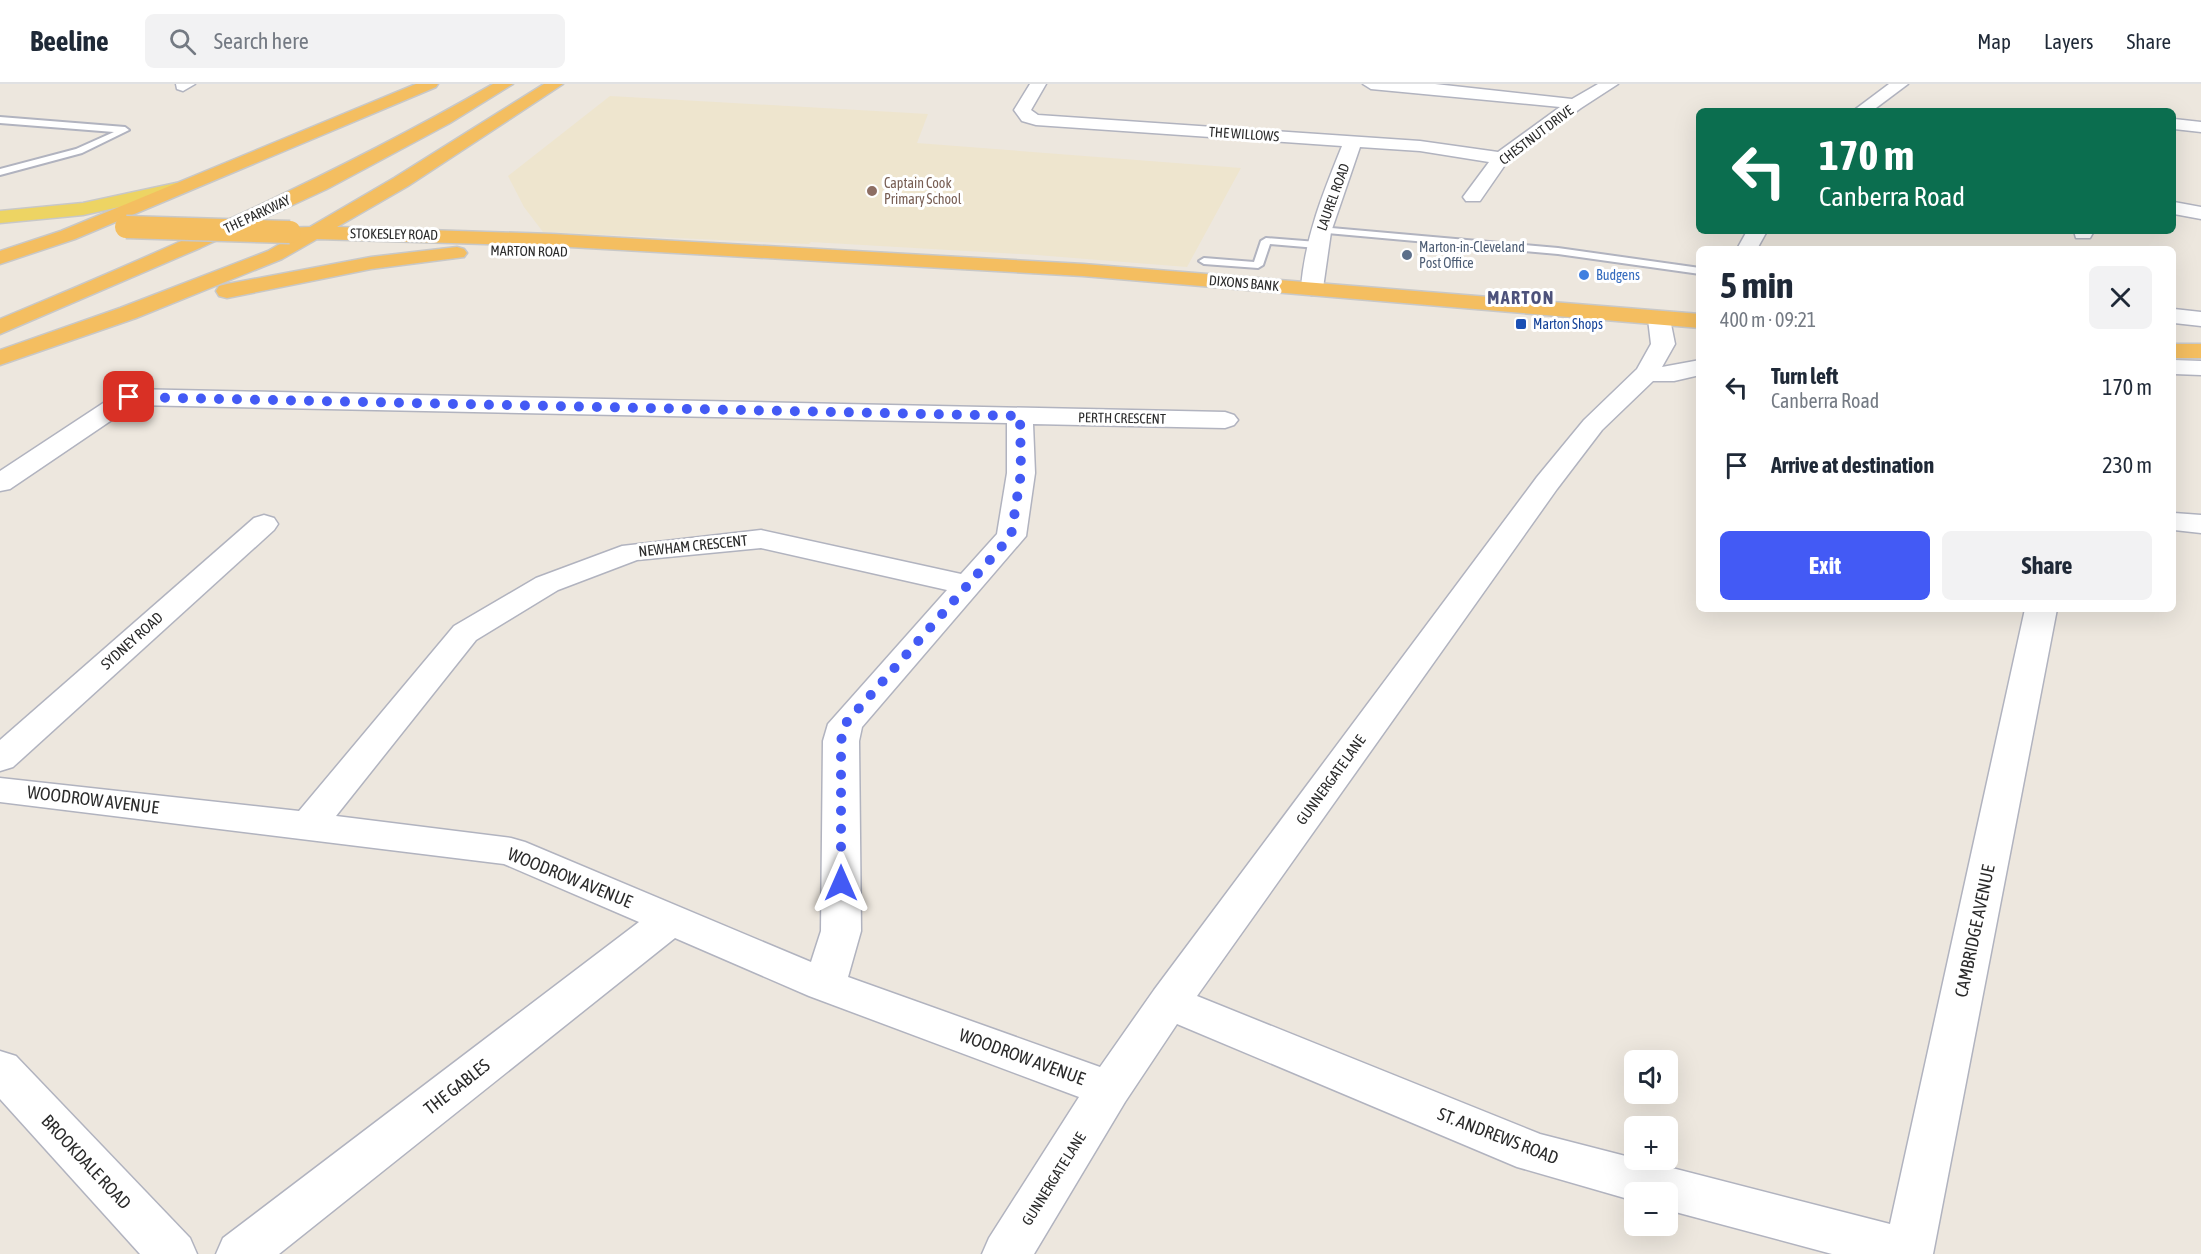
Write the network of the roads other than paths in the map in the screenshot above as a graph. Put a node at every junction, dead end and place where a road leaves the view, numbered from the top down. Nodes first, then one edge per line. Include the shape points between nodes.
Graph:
1 (430, 84) edge
2 (473, 84) edge
3 (505, 84) edge
4 (555, 84) edge
5 (1038, 84) edge
6 (1371, 84) edge
7 (1610, 84) edge
8 (1900, 84) edge
9 (1575, 104) junction
10 (1865, 108) edge
11 (0, 120) edge
12 (2176, 124) edge
13 (2201, 127) edge
14 (362, 142) dead end
15 (1353, 142) junction
16 (1501, 158) junction
17 (0, 172) edge
18 (401, 182) junction
19 (176, 189) junction
20 (1473, 198) dead end
21 (2176, 208) edge
22 (220, 209) dead end
23 (2201, 213) edge
24 (0, 219) edge
25 (89, 225) junction
26 (117, 231) junction
27 (316, 232) junction
28 (0, 234) edge
29 (68, 235) junction
30 (467, 236) junction
31 (293, 237) junction
32 (1318, 237) junction
33 (271, 242) joint
34 (139, 245) dead end
35 (547, 245) junction
36 (485, 250) junction
37 (787, 254) joint
38 (0, 258) edge
39 (1204, 261) dead end
40 (1696, 270) edge
41 (1312, 288) junction
42 (128, 313) junction
43 (2176, 316) edge
44 (1659, 319) junction
45 (2201, 319) edge
46 (1696, 321) edge
47 (0, 327) edge
48 (2176, 351) edge
49 (2201, 351) edge
50 (0, 358) edge
51 (2176, 367) edge
52 (1696, 368) edge
53 (2201, 368) edge
54 (1647, 373) junction
55 (1020, 416) junction
56 (1225, 420) dead end
57 (0, 483) edge
58 (2176, 522) edge
59 (264, 524) dead end
60 (2201, 524) edge
61 (968, 585) junction
62 (2040, 612) edge
63 (0, 759) edge
64 (0, 790) edge
65 (308, 825) junction
66 (672, 919) junction
67 (824, 985) junction
68 (1169, 1002) junction
69 (0, 1069) edge
70 (1109, 1089) junction
71 (1908, 1253) edge
72 (172, 1254) edge
73 (241, 1254) edge
74 (1007, 1254) edge

1 - 19 highway
2 - 14 highway
3 - 47 highway, THE PARKWAY via 385,152 258,215
4 - 18 highway
5 - 15 street, THE WILLOWS via 1022,110 1036,120
6 - 9 street
7 - 9 street, CHESTNUT DRIVE
8 - 10 street
9 - 16 street, CHESTNUT DRIVE
11 - 17 lane via 125,130 79,151
12 - 13 street
15 - 16 street, THE WILLOWS via 1420,146
15 - 32 street, LAUREL ROAD
16 - 20 street, CHESTNUT DRIVE
18 - 27 highway
18 - 30 highway via 397,202 406,212
19 - 24 main road via 83,209
19 - 25 highway
21 - 23 street
22 - 34 highway, THE PARKWAY
24 - 25 main road, STOKESLEY ROAD
25 - 26 highway, STOKESLEY ROAD
25 - 29 highway
26 - 29 highway, STOKESLEY ROAD
26 - 31 highway, STOKESLEY ROAD, bridge
26 - 33 highway, STOKESLEY ROAD
27 - 30 highway, STOKESLEY ROAD
27 - 31 highway, STOKESLEY ROAD
28 - 29 main road, STOKESLEY ROAD
29 - 38 highway
30 - 35 highway, STOKESLEY ROAD
31 - 33 highway, MARTON ROAD
31 - 36 highway, MARTON ROAD
31 - 42 highway via 275,255
32 - 39 lane via 1266,241 1258,265
32 - 40 lane via 1574,252
32 - 41 street, LAUREL ROAD
35 - 36 highway, MARTON ROAD
35 - 37 highway, MARTON ROAD via 716,255
36 - 42 highway via 371,263
37 - 41 highway, DIXONS BANK via 1083,270
41 - 44 highway, DIXONS BANK
42 - 50 highway
43 - 45 street
44 - 46 highway, DIXONS BANK
44 - 54 street, GUNNERGATE LANE via 1663,344
48 - 49 highway
51 - 53 street
52 - 54 street via 1680,374
54 - 68 street, GUNNERGATE LANE via 1593,425 1547,483
55 - 56 street, PERTH CRESCENT
55 - 57 street, PERTH CRESCENT via 129,397
55 - 61 street via 1021,473 1011,536
58 - 60 street
59 - 63 street, SYDNEY ROAD
61 - 65 street, NEWHAM CRESCENT via 761,539 632,552 547,584 465,633
61 - 67 street via 845,724 841,741 841,931
62 - 71 street, CAMBRIDGE AVENUE
64 - 65 street, WOODROW AVENUE
65 - 66 street, WOODROW AVENUE via 511,851
66 - 67 street, WOODROW AVENUE
66 - 73 street, THE GABLES
67 - 70 street, WOODROW AVENUE
68 - 70 street, GUNNERGATE LANE
68 - 71 street, ST. ANDREWS ROAD via 1534,1153
69 - 72 street, BROOKDALE ROAD
70 - 74 street, GUNNERGATE LANE

